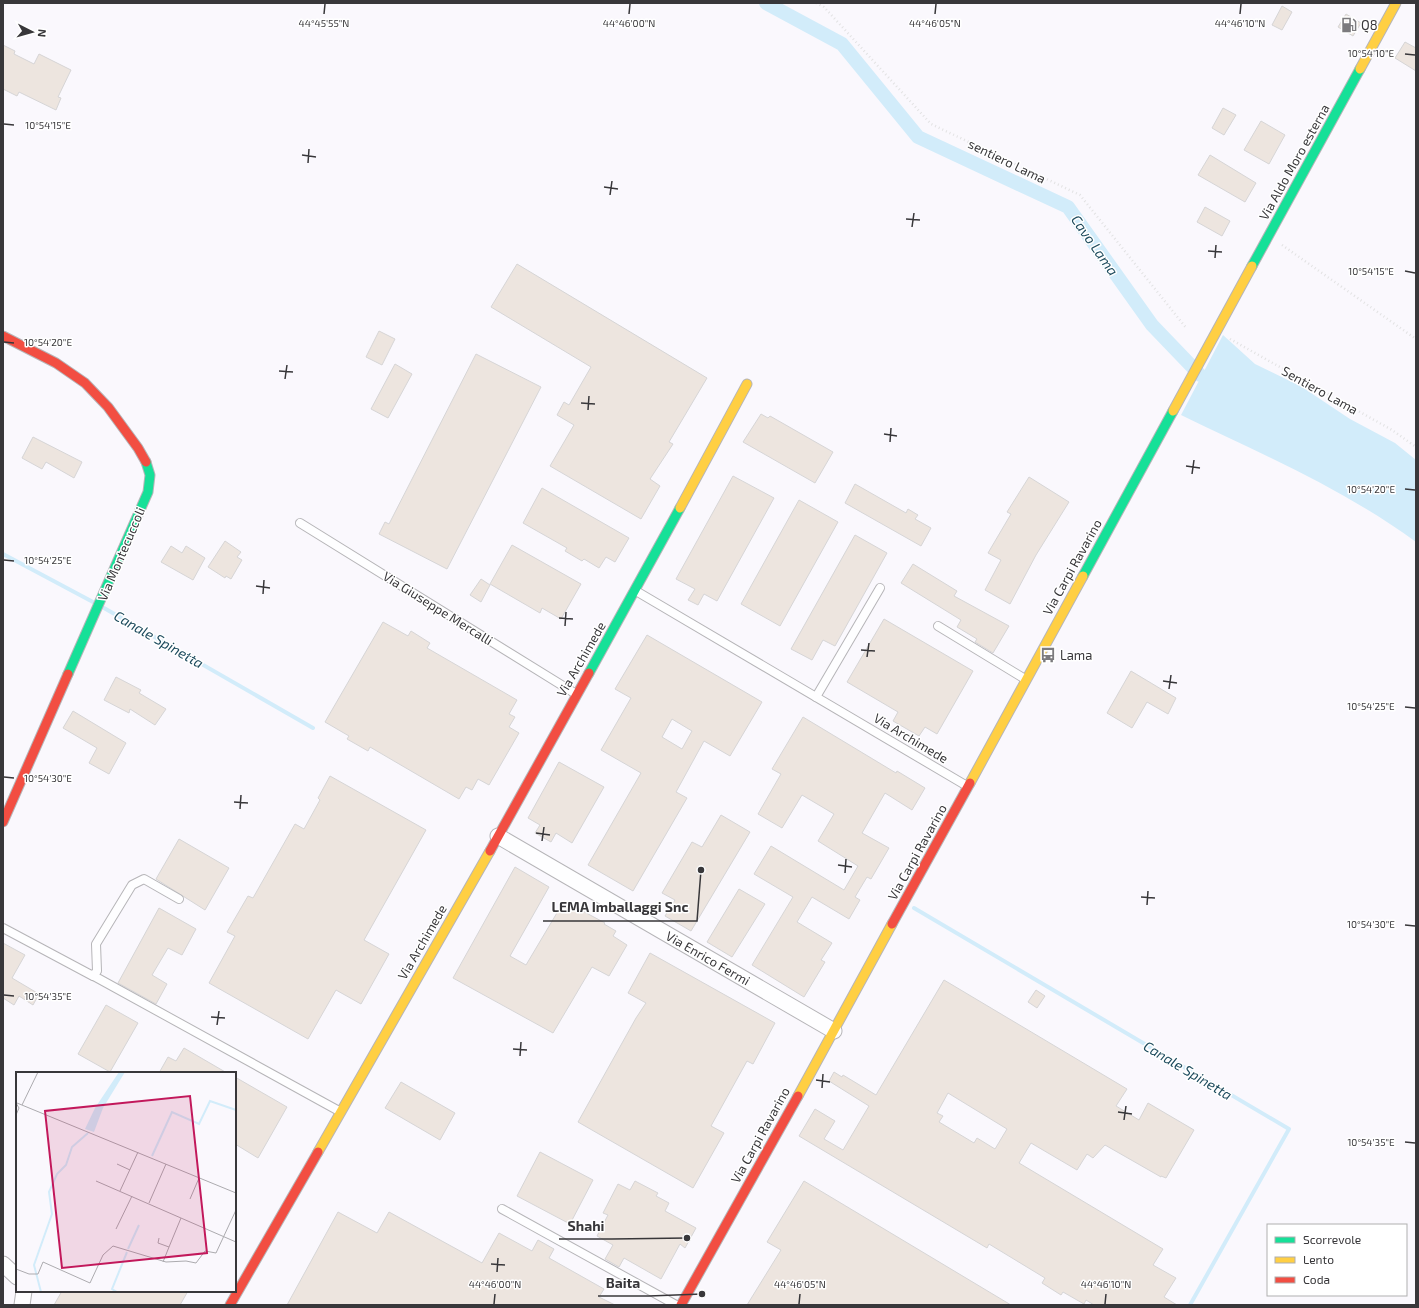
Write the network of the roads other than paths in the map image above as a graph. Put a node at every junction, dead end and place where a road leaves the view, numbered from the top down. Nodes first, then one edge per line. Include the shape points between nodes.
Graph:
1 (1396, 3) edge
2 (3, 336) edge
3 (747, 384) dead end
4 (1173, 409) joint
5 (300, 523) dead end
6 (880, 588) dead end
7 (636, 590) junction
8 (938, 626) dead end
9 (1026, 680) junction
10 (576, 694) junction
11 (816, 697) junction
12 (968, 786) junction
13 (3, 822) edge
14 (498, 836) junction
15 (179, 898) dead end
16 (3, 928) edge
17 (92, 975) junction
18 (834, 1031) junction
19 (339, 1111) junction
20 (502, 1210) dead end
21 (3, 1264) edge
22 (16, 1276) edge
23 (24, 1292) edge
24 (22, 1305) edge
25 (230, 1305) edge
26 (676, 1305) edge
27 (681, 1305) edge

1 - 4 street, Via Aldo Moro esterna via 1268,235 1219,334
2 - 13 street, Via Montecuccoli via 58,365 85,383 104,402 137,446 151,474 148,492
3 - 7 street, Via Archimede
4 - 9 street, Via Carpi Ravarino
5 - 10 lane, Via Giuseppe Mercalli
6 - 11 lane
7 - 10 street, Via Archimede
7 - 11 lane, Via Archimede
8 - 9 lane
9 - 12 street, Via Carpi Ravarino
10 - 14 street, Via Archimede
11 - 12 lane, Via Archimede
12 - 18 street, Via Carpi Ravarino
14 - 18 street, Via Enrico Fermi
14 - 19 street, Via Archimede
15 - 17 lane via 144,879 132,885 96,944 97,971
16 - 17 lane
17 - 19 lane
18 - 27 street, Via Carpi Ravarino
19 - 25 street, Via Archimede
20 - 26 lane
21 - 22 street
23 - 24 street

